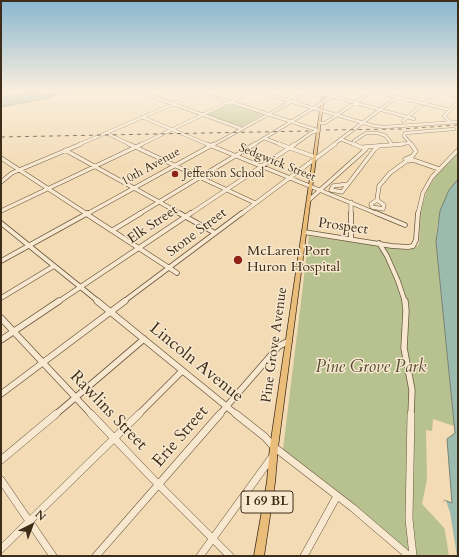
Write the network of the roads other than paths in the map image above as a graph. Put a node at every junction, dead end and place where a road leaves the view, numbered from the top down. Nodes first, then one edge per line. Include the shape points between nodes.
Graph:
1 (200, 116) edge
2 (205, 116) edge
3 (262, 116) edge
4 (272, 116) edge
5 (299, 116) edge
6 (321, 116) edge
7 (336, 116) joint
8 (371, 116) edge
9 (403, 116) edge
10 (445, 116) edge
11 (142, 117) joint
12 (407, 117) junction
13 (414, 119) dead end
14 (403, 121) dead end
15 (290, 122) junction
16 (451, 122) junction
17 (458, 122) edge
18 (320, 123) junction
19 (361, 123) junction
20 (240, 128) junction
21 (172, 129) junction
22 (454, 129) dead end
23 (318, 130) junction
24 (106, 133) junction
25 (264, 138) junction
26 (340, 139) junction
27 (354, 140) dead end
28 (391, 143) junction
29 (410, 143) junction
30 (211, 145) junction
31 (136, 146) junction
32 (379, 146) junction
33 (290, 147) junction
34 (363, 147) junction
35 (65, 150) junction
36 (458, 150) edge
37 (236, 155) junction
38 (1, 158) edge
39 (315, 158) junction
40 (411, 160) junction
41 (175, 165) junction
42 (95, 166) junction
43 (261, 166) junction
44 (438, 169) junction
45 (20, 170) junction
46 (200, 177) junction
47 (289, 177) junction
48 (1, 182) edge
49 (348, 184) dead end
50 (311, 186) junction
51 (48, 188) junction
52 (134, 188) junction
53 (226, 189) junction
54 (320, 190) junction
55 (309, 200) junction
56 (377, 200) dead end
57 (160, 202) junction
58 (351, 202) junction
59 (256, 203) junction
60 (1, 211) edge
61 (87, 213) junction
62 (186, 216) junction
63 (1, 223) edge
64 (405, 225) dead end
65 (113, 230) junction
66 (304, 232) junction
67 (215, 233) junction
68 (351, 239) junction
69 (379, 243) junction
70 (28, 246) junction
71 (139, 248) junction
72 (1, 261) edge
73 (54, 266) junction
74 (169, 268) junction
75 (177, 272) dead end
76 (80, 288) junction
77 (1, 298) edge
78 (110, 312) junction
79 (1, 318) edge
80 (14, 332) junction
81 (144, 339) junction
82 (1, 340) edge
83 (289, 341) junction
84 (43, 362) junction
85 (182, 371) junction
86 (1, 394) edge
87 (75, 397) junction
88 (227, 405) junction
89 (114, 437) junction
90 (274, 447) junction
91 (273, 456) junction
92 (1, 460) edge
93 (1, 480) edge
94 (159, 484) junction
95 (337, 496) junction
96 (29, 521) junction
97 (213, 538) junction
98 (1, 548) edge
99 (53, 556) edge
100 (96, 556) edge
101 (200, 556) edge
102 (230, 556) edge
103 (259, 556) edge
104 (304, 556) edge
105 (409, 556) edge
106 (413, 556) edge

1 - 21 street
2 - 20 street
3 - 20 street, 10th Avenue
4 - 15 street
5 - 15 street
6 - 18 main road, Pine Grove Avenue / I 69 BL
7 - 18 street
7 - 19 street
8 - 19 street, Stone Street
9 - 12 street, 10th Avenue
10 - 16 street
11 - 21 street, Sedgwick Street
11 - 24 street
12 - 13 street, 10th Avenue
12 - 14 street
15 - 23 street
15 - 25 street
16 - 17 street
16 - 19 street via 384,127
18 - 23 main road, Pine Grove Avenue / I 69 BL
19 - 26 street, Stone Street
20 - 30 street, 10th Avenue
21 - 30 street, Sedgwick Street
21 - 31 street
22 - 29 street via 407,132 404,136
23 - 33 street, Elk Street
23 - 39 main road, Pine Grove Avenue / I 69 BL
24 - 31 street
24 - 35 street
25 - 33 street
25 - 37 street
26 - 34 street
26 - 39 street, Stone Street
27 - 28 street via 364,134 378,133 386,136
28 - 29 street
28 - 32 street
29 - 40 street via 416,151
30 - 37 street, Sedgwick Street
30 - 41 street, 10th Avenue
31 - 41 street
31 - 42 street
32 - 34 street
32 - 49 street
33 - 39 street
33 - 43 street, Elk Street
34 - 54 street via 366,149
35 - 42 street
35 - 45 street
36 - 44 street
37 - 43 street, Sedgwick Street
37 - 46 street
38 - 45 street
39 - 47 street, Stone Street
39 - 50 main road, Pine Grove Avenue / I 69 BL
40 - 44 street
40 - 56 street via 390,173 379,186
41 - 46 street
41 - 52 street, 10th Avenue
42 - 51 street
42 - 52 street
43 - 47 street, Sedgwick Street
43 - 53 street, Elk Street
44 - 69 street, Prospect via 420,200 416,240 413,246
45 - 48 street via 8,175
45 - 51 street
46 - 53 street
46 - 57 street
47 - 50 street, Sedgwick Street
47 - 59 street, Stone Street
50 - 54 street, Sedgwick Street
50 - 55 main road, Pine Grove Avenue / I 69 BL
51 - 60 street
51 - 61 street
52 - 57 street
52 - 61 street, 10th Avenue
53 - 59 street
53 - 62 street, Elk Street
54 - 55 street
54 - 58 street, Sedgwick Street
55 - 66 main road, Pine Grove Avenue / I 69 BL
57 - 62 street
57 - 65 street
58 - 64 street, Sedgwick Street
58 - 68 street
59 - 67 street, Stone Street
61 - 65 street
61 - 70 street, 10th Avenue
62 - 67 street
62 - 71 street, Elk Street
63 - 70 street, Lincoln Avenue
65 - 71 street
66 - 68 street, Prospect
66 - 83 main road, Pine Grove Avenue / I 69 BL
67 - 74 street, Stone Street
68 - 69 street, Prospect
69 - 106 street via 404,296 406,311 404,348 412,390 409,519
70 - 72 street, 10th Avenue
70 - 73 street, Lincoln Avenue
71 - 74 street
71 - 76 street, Elk Street
73 - 76 street, Lincoln Avenue
73 - 77 street
74 - 75 street
74 - 78 street, Stone Street
76 - 78 street, Lincoln Avenue
76 - 80 street, Elk Street
78 - 81 street, Lincoln Avenue
78 - 84 street, Stone Street
79 - 80 street, Rawlins Street
80 - 82 street, Elk Street
80 - 84 street, Rawlins Street
81 - 85 street, Lincoln Avenue
81 - 87 street
83 - 88 street, Erie Street via 279,346
83 - 90 main road, Pine Grove Avenue / I 69 BL
84 - 86 street, Stone Street
84 - 87 street, Rawlins Street
85 - 88 street, Lincoln Avenue
85 - 89 street
87 - 89 street, Rawlins Street
87 - 92 street
88 - 90 street, Lincoln Avenue
88 - 94 street, Erie Street
89 - 94 street, Rawlins Street
89 - 96 street
90 - 91 main road, Pine Grove Avenue / I 69 BL
90 - 95 street, Lincoln Avenue
91 - 97 street
91 - 103 main road, Pine Grove Avenue / I 69 BL
93 - 96 street
94 - 97 street, Rawlins Street
94 - 100 street, Erie Street
95 - 104 street
95 - 105 street, Lincoln Avenue
96 - 98 street
96 - 99 street
97 - 101 street
97 - 102 street, Rawlins Street

